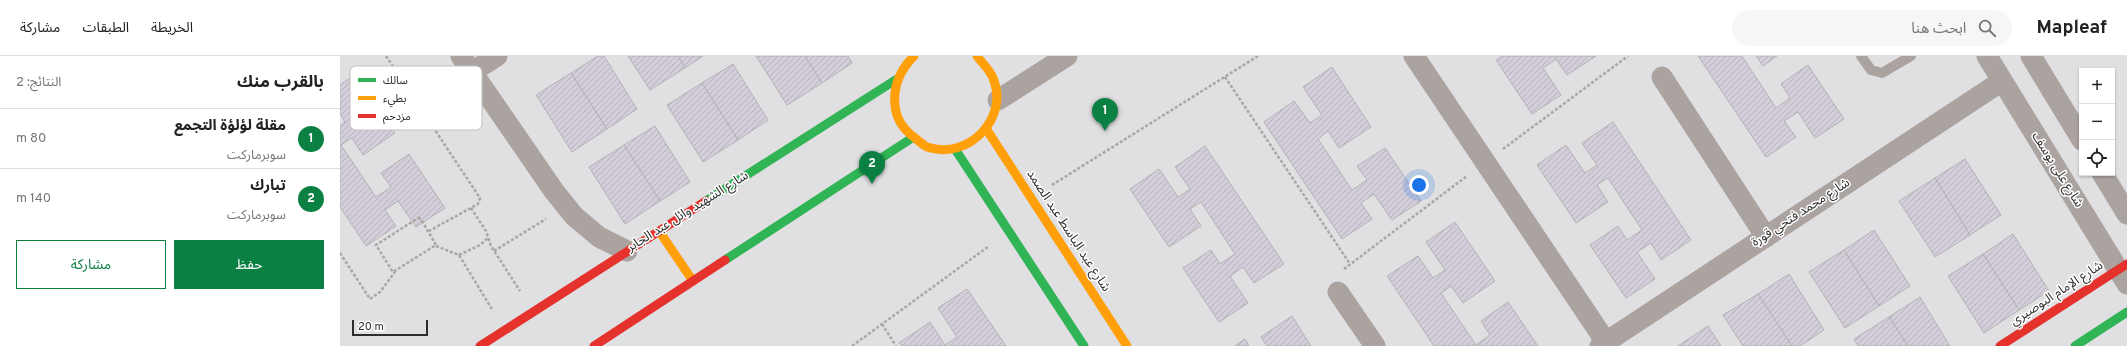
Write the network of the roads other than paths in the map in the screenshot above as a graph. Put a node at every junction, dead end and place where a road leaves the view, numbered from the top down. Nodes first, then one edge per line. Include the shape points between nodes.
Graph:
1 (496, 56) edge
2 (900, 56) edge
3 (914, 56) edge
4 (977, 56) edge
5 (1067, 56) edge
6 (1414, 56) edge
7 (1862, 56) edge
8 (1911, 56) edge
9 (1987, 56) edge
10 (2031, 56) edge
11 (467, 64) edge
12 (904, 66) junction
13 (1662, 77) dead end
14 (897, 79) junction
15 (2002, 80) junction
16 (482, 85) edge
17 (998, 100) junction
18 (987, 130) junction
19 (2079, 135) edge
20 (912, 138) junction
21 (955, 149) junction
22 (2104, 176) edge
23 (2127, 214) edge
24 (659, 231) junction
25 (1766, 237) junction
26 (627, 251) junction
27 (2124, 273) edge
28 (693, 281) junction
29 (1338, 292) dead end
30 (2127, 312) edge
31 (1603, 344) edge
32 (480, 346) edge
33 (594, 346) edge
34 (1084, 346) edge
35 (1127, 346) edge
36 (1375, 346) edge
37 (2000, 346) edge
38 (2075, 346) edge

1 - 11 street
2 - 12 street
3 - 12 street
4 - 17 street via 987,65 995,78
5 - 17 street
6 - 31 street
7 - 8 lane via 1872,70 1882,73
9 - 15 street, شارع على يوسف
10 - 19 street
12 - 14 street
13 - 25 street
14 - 20 street via 893,98 895,113 902,127
14 - 24 street, شارع الشهيد وائل عبد الجابر
15 - 25 street, شارع محمد فتحي قورة
15 - 27 street, شارع على يوسف
16 - 26 street via 567,207 599,237
17 - 18 street
18 - 21 street via 967,146
18 - 35 street, شارع عبد الباسط عبد الصمد
20 - 21 street via 925,146 940,150
20 - 28 street
21 - 34 street
22 - 23 street
24 - 26 street, شارع الشهيد وائل عبد الجابر
24 - 28 street
25 - 31 street, شارع محمد فتحي قورة
26 - 32 street, شارع الشهيد وائل عبد الجابر
27 - 37 street, شارع الإمام البوصيري
28 - 33 street
29 - 36 street
30 - 38 street

